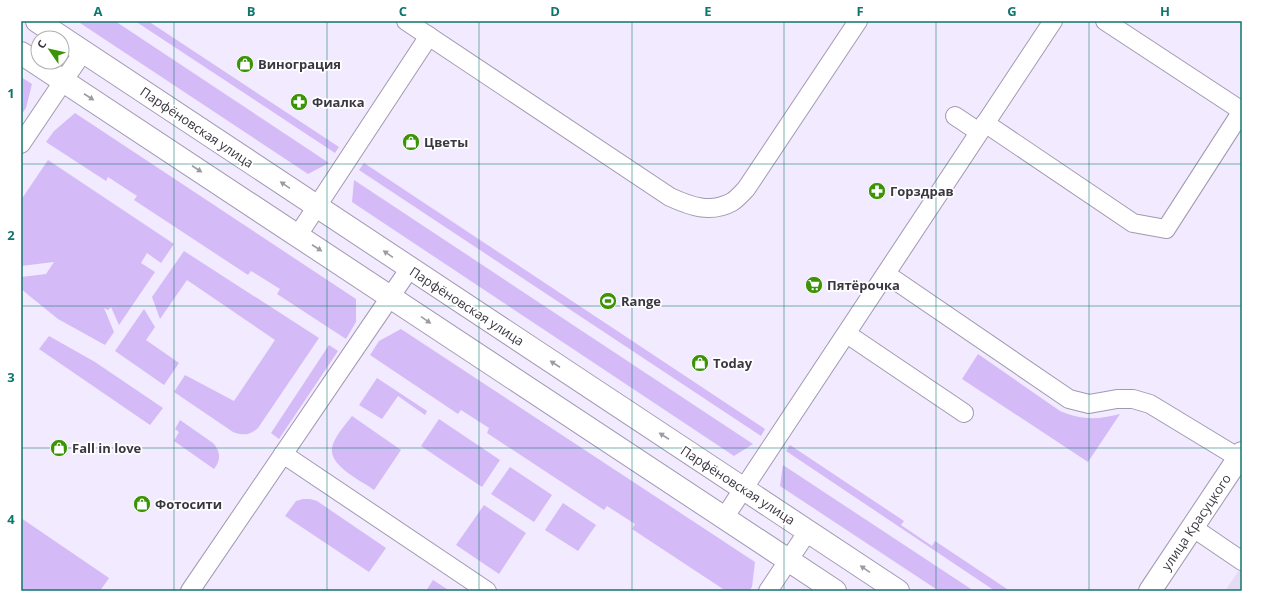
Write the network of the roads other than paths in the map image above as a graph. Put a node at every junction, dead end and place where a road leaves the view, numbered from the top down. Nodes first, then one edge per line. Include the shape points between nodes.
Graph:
1 (37, 21) edge
2 (406, 21) edge
3 (858, 21) edge
4 (1053, 21) edge
5 (1105, 21) edge
6 (429, 36) junction
7 (83, 52) junction
8 (21, 53) edge
9 (64, 81) junction
10 (955, 116) dead end
11 (982, 128) junction
12 (21, 144) edge
13 (317, 206) junction
14 (298, 235) junction
15 (410, 268) junction
16 (886, 274) junction
17 (391, 297) junction
18 (847, 334) junction
19 (964, 413) dead end
20 (283, 454) junction
21 (1240, 456) edge
22 (743, 489) junction
23 (724, 518) junction
24 (1192, 527) junction
25 (808, 531) junction
26 (789, 560) junction
27 (1242, 561) edge
28 (190, 591) edge
29 (487, 591) edge
30 (768, 591) edge
31 (835, 591) edge
32 (898, 591) edge
33 (1150, 591) edge

1 - 7 street, Парфёновская улица
2 - 6 lane
3 - 6 lane via 746,189 732,202 713,208 693,207 670,197
4 - 11 lane
5 - 11 lane via 1242,111 1166,229 1133,223
6 - 13 lane
7 - 9 lane
13 -> 7 street, Парфёновская улица
8 - 9 street
9 - 12 lane
9 -> 14 street
10 - 11 lane
11 - 16 lane
13 - 14 lane
15 -> 13 street, Парфёновская улица
14 -> 17 street
15 - 17 lane
22 -> 15 street, Парфёновская улица
16 - 18 lane
16 - 21 lane via 1069,399 1088,404 1133,399 1150,404
17 - 20 lane
17 -> 23 street
18 - 19 lane
18 - 22 lane
20 - 28 lane
20 - 29 lane
21 - 24 street, улица Красуцкого
22 - 23 lane
22 - 25 street, Парфёновская улица
23 - 26 street
24 - 27 lane
24 - 33 street, улица Красуцкого
25 - 26 lane
32 -> 25 street, Парфёновская улица
26 - 30 lane
26 - 31 street

